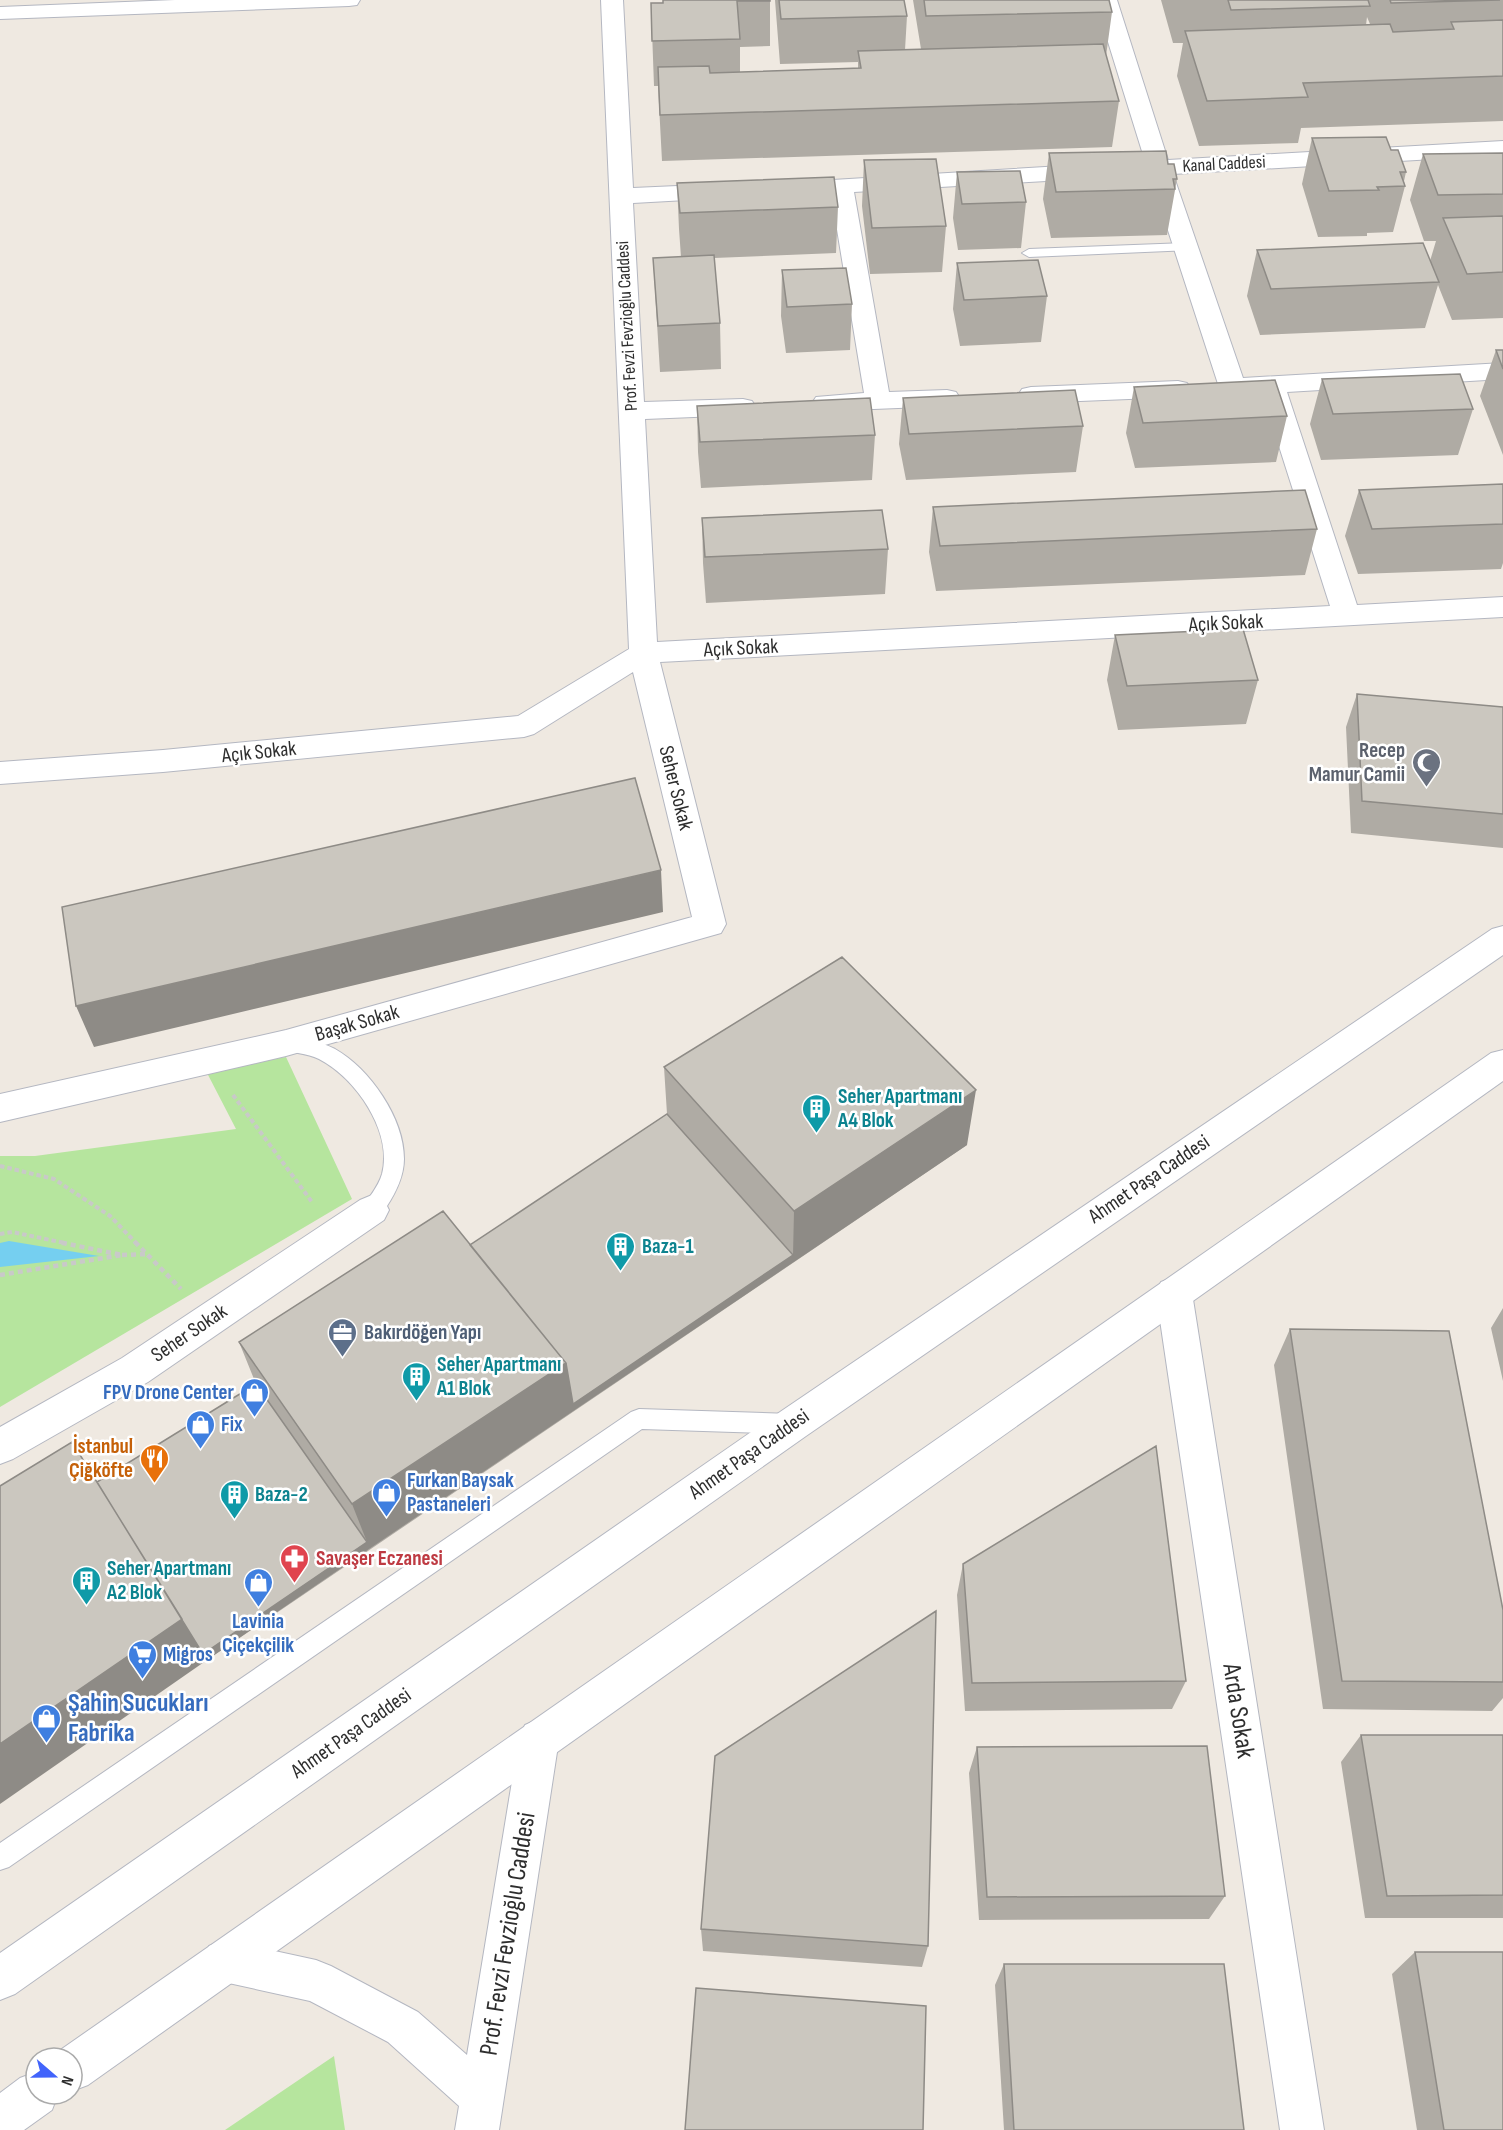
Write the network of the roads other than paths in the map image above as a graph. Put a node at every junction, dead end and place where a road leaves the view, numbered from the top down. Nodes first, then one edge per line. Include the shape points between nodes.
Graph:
1 (349, 0) edge
2 (612, 0) edge
3 (1106, 0) edge
4 (262, 1) edge
5 (0, 13) edge
6 (1503, 148) edge
7 (1159, 168) junction
8 (841, 186) junction
9 (621, 196) junction
10 (1186, 247) junction
11 (1029, 253) dead end
12 (1503, 371) edge
13 (1272, 385) junction
14 (1213, 387) junction
15 (1008, 396) edge
16 (972, 397) edge
17 (878, 401) junction
18 (631, 411) junction
19 (1503, 608) edge
20 (1347, 616) junction
21 (642, 653) junction
22 (0, 773) edge
23 (710, 924) joint
24 (1503, 938) edge
25 (286, 1043) junction
26 (1503, 1064) edge
27 (0, 1108) edge
28 (372, 1210) joint
29 (1174, 1293) junction
30 (793, 1424) junction
31 (0, 1447) edge
32 (539, 1739) junction
33 (0, 1858) edge
34 (224, 1961) junction
35 (0, 1979) edge
36 (84, 2060) edge
37 (24, 2103) edge
38 (479, 2114) edge
39 (0, 2120) edge
40 (1302, 2130) edge

1 - 4 street
2 - 9 street, Prof. Fevzi Fevzioğlu Caddesi
3 - 7 street
4 - 5 street
6 - 7 street, Kanal Caddesi
7 - 8 street, Kanal Caddesi
7 - 10 street
8 - 9 street, Kanal Caddesi
8 - 17 street
9 - 18 street, Prof. Fevzi Fevzioğlu Caddesi
10 - 11 lane
10 - 14 street
12 - 13 street
13 - 14 street
13 - 20 street
14 - 15 street
16 - 17 street
17 - 18 street
18 - 21 street, Prof. Fevzi Fevzioğlu Caddesi
19 - 20 street, Açık Sokak
20 - 21 street, Açık Sokak
21 - 22 street, Açık Sokak via 524,726
21 - 23 street, Seher Sokak
23 - 25 street, Başak Sokak
24 - 30 street, Ahmet Paşa Caddesi
25 - 27 street, Başak Sokak
25 - 28 lane via 327,1054 346,1068 384,1116 394,1159 389,1186
26 - 29 street
28 - 31 street, Seher Sokak via 135,1370
29 - 32 street
29 - 40 street, Arda Sokak
30 - 33 lane via 639,1419
30 - 35 street, Ahmet Paşa Caddesi
32 - 34 street
32 - 38 street, Prof. Fevzi Fevzioğlu Caddesi
34 - 36 street
34 - 38 street via 316,1981 403,2027
37 - 39 street

